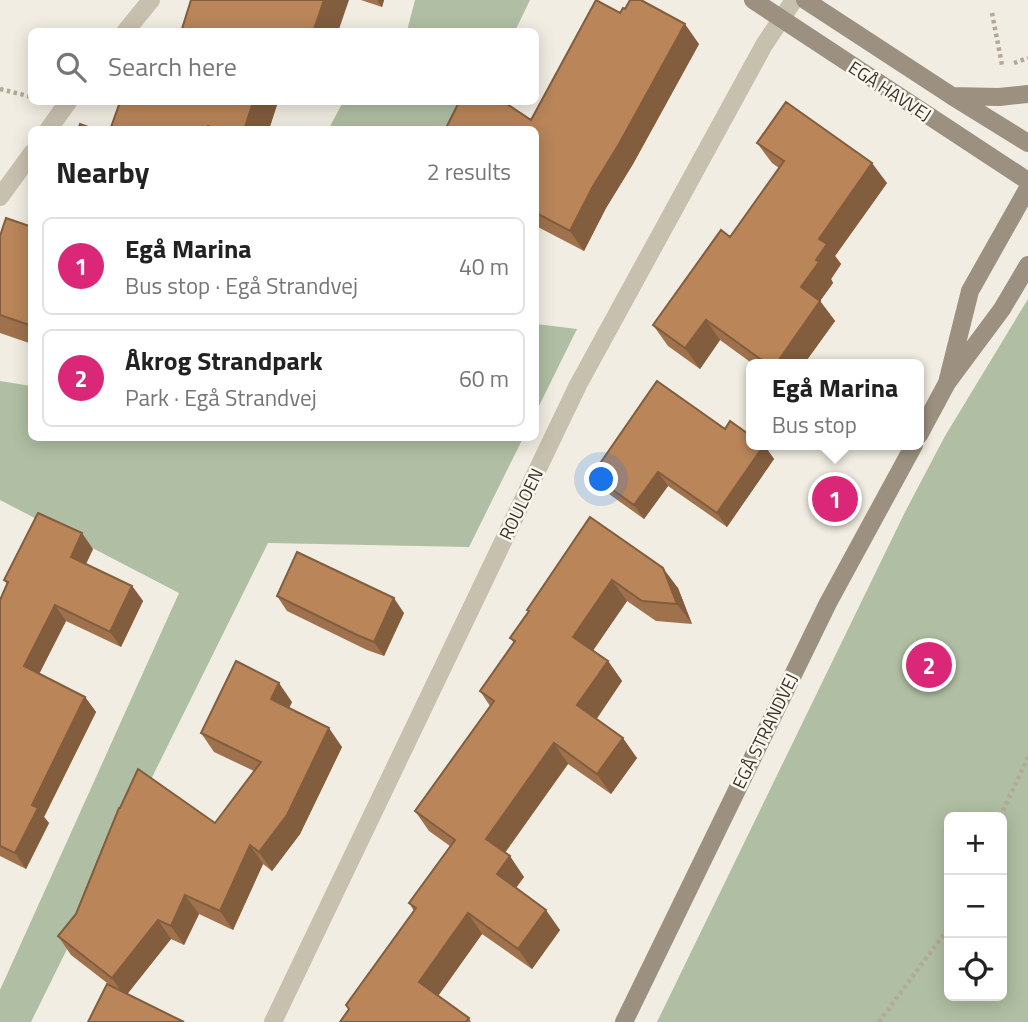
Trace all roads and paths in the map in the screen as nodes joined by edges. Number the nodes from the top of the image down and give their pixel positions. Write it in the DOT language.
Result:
graph roads {
  1 [pos="151,0"];
  2 [pos="753,0"];
  3 [pos="794,0"];
  4 [pos="805,0"];
  5 [pos="992,13"];
  6 [pos="781,19"];
  7 [pos="128,28"];
  8 [pos="1028,58"];
  9 [pos="1020,61"];
  10 [pos="1002,65"];
  11 [pos="0,89"];
  12 [pos="1028,94"];
  13 [pos="28,96"];
  14 [pos="952,96"];
  15 [pos="66,105"];
  16 [pos="51,126"];
  17 [pos="1028,143"];
  18 [pos="28,158"];
  19 [pos="1028,181"];
  20 [pos="1028,188"];
  21 [pos="0,197"];
  22 [pos="1028,265"];
  23 [pos="947,383"];
  24 [pos="924,426"];
  25 [pos="911,450"];
  26 [pos="1028,757"];
  27 [pos="1002,812"];
  28 [pos="944,934"];
  29 [pos="272,1022"];
  30 [pos="624,1022"];
  31 [pos="879,1022"];
  1 -- 7 [label="street"];
  2 -- 6 [label="street, EGÅ HAVVEJ"];
  3 -- 6 [label="street, ROULOEN"];
  4 -- 14 [label="street, EGÅ HAVVEJ"];
  5 -- 10 [label="path"];
  6 -- 19 [label="street, EGÅ HAVVEJ"];
  6 -- 29 [label="street, ROULOEN"];
  8 -- 9 [label="path"];
  11 -- 13 [label="path"];
  12 -- 14 [label="street"];
  14 -- 17 [label="street, EGÅ HAVVEJ"];
  15 -- 16 [label="street"];
  18 -- 21 [label="street"];
  20 -- 23 [label="street"];
  22 -- 23 [label="street"];
  23 -- 24 [label="street"];
  25 -- 30 [label="street, EGÅ STRANDVEJ"];
  26 -- 27 [label="path"];
  28 -- 31 [label="path"];
}
